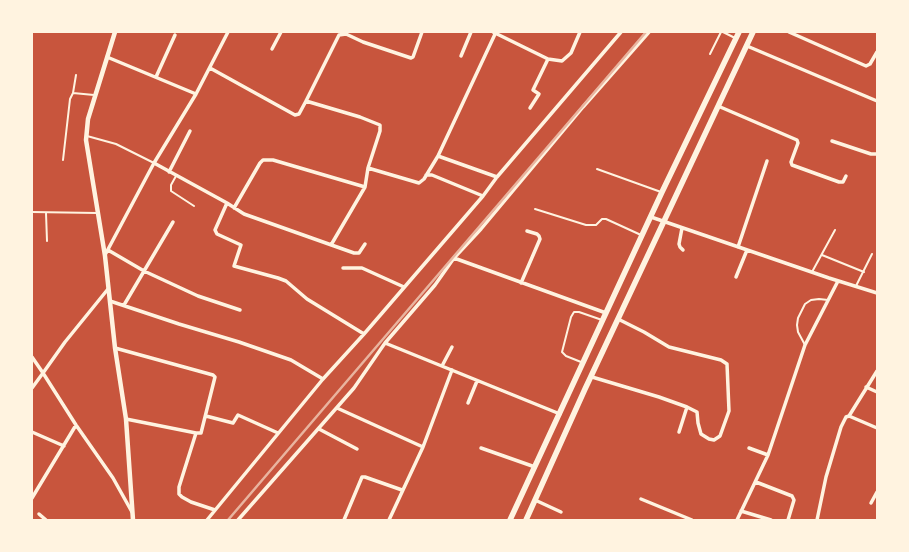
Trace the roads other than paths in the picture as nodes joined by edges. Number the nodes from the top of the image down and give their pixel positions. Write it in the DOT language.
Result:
graph roads {
  1 [pos="115,32"];
  2 [pos="228,32"];
  3 [pos="281,32"];
  4 [pos="422,32"];
  5 [pos="472,32"];
  6 [pos="495,32"];
  7 [pos="580,32"];
  8 [pos="621,32"];
  9 [pos="649,32"];
  10 [pos="722,32"];
  11 [pos="738,32"];
  12 [pos="753,32"];
  13 [pos="789,32"];
  14 [pos="174,35"];
  15 [pos="736,38"];
  16 [pos="747,46"];
  17 [pos="272,49"];
  18 [pos="877,52"];
  19 [pos="710,54"];
  20 [pos="462,56"];
  21 [pos="107,57"];
  22 [pos="548,59"];
  23 [pos="210,68"];
  24 [pos="76,74"];
  25 [pos="156,77"];
  26 [pos="73,93"];
  27 [pos="196,94"];
  28 [pos="96,95"];
  29 [pos="306,101"];
  30 [pos="877,102"];
  31 [pos="718,106"];
  32 [pos="530,108"];
  33 [pos="190,131"];
  34 [pos="87,136"];
  35 [pos="832,141"];
  36 [pos="877,154"];
  37 [pos="438,156"];
  38 [pos="63,160"];
  39 [pos="767,161"];
  40 [pos="154,163"];
  41 [pos="368,168"];
  42 [pos="597,169"];
  43 [pos="169,172"];
  44 [pos="426,175"];
  45 [pos="176,176"];
  46 [pos="846,176"];
  47 [pos="497,177"];
  48 [pos="365,187"];
  49 [pos="662,192"];
  50 [pos="483,196"];
  51 [pos="227,203"];
  52 [pos="194,206"];
  53 [pos="234,208"];
  54 [pos="535,209"];
  55 [pos="32,212"];
  56 [pos="46,212"];
  57 [pos="98,213"];
  58 [pos="651,216"];
  59 [pos="173,222"];
  60 [pos="664,222"];
  61 [pos="682,228"];
  62 [pos="835,230"];
  63 [pos="527,231"];
  64 [pos="642,235"];
  65 [pos="47,241"];
  66 [pos="365,244"];
  67 [pos="331,245"];
  68 [pos="738,247"];
  69 [pos="108,250"];
  70 [pos="683,250"];
  71 [pos="747,250"];
  72 [pos="872,254"];
  73 [pos="822,255"];
  74 [pos="105,256"];
  75 [pos="454,258"];
  76 [pos="342,268"];
  77 [pos="144,271"];
  78 [pos="812,272"];
  79 [pos="864,272"];
  80 [pos="736,277"];
  81 [pos="838,281"];
  82 [pos="521,283"];
  83 [pos="856,286"];
  84 [pos="404,287"];
  85 [pos="108,289"];
  86 [pos="877,293"];
  87 [pos="110,300"];
  88 [pos="828,300"];
  89 [pos="124,305"];
  90 [pos="240,310"];
  91 [pos="606,313"];
  92 [pos="618,319"];
  93 [pos="603,321"];
  94 [pos="364,334"];
  95 [pos="385,343"];
  96 [pos="805,345"];
  97 [pos="452,347"];
  98 [pos="115,348"];
  99 [pos="32,357"];
  100 [pos="582,363"];
  101 [pos="442,366"];
  102 [pos="452,370"];
  103 [pos="877,371"];
  104 [pos="43,373"];
  105 [pos="592,377"];
  106 [pos="323,379"];
  107 [pos="477,381"];
  108 [pos="866,387"];
  109 [pos="32,388"];
  110 [pos="877,392"];
  111 [pos="468,403"];
  112 [pos="687,407"];
  113 [pos="337,408"];
  114 [pos="560,414"];
  115 [pos="206,416"];
  116 [pos="849,416"];
  117 [pos="126,419"];
  118 [pos="76,425"];
  119 [pos="877,428"];
  120 [pos="319,429"];
  121 [pos="32,432"];
  122 [pos="679,432"];
  123 [pos="196,433"];
  124 [pos="278,433"];
  125 [pos="64,446"];
  126 [pos="422,447"];
  127 [pos="481,448"];
  128 [pos="749,448"];
  129 [pos="357,449"];
  130 [pos="768,455"];
  131 [pos="535,467"];
  132 [pos="756,482"];
  133 [pos="402,490"];
  134 [pos="877,492"];
  135 [pos="32,498"];
  136 [pos="641,499"];
  137 [pos="536,500"];
  138 [pos="871,503"];
  139 [pos="215,510"];
  140 [pos="741,511"];
  141 [pos="561,512"];
  142 [pos="39,514"];
  143 [pos="133,514"];
  144 [pos="46,520"];
  145 [pos="133,520"];
  146 [pos="207,520"];
  147 [pos="238,520"];
  148 [pos="344,520"];
  149 [pos="389,520"];
  150 [pos="510,520"];
  151 [pos="526,520"];
  152 [pos="692,520"];
  153 [pos="737,520"];
  154 [pos="771,520"];
  155 [pos="788,520"];
  156 [pos="817,520"];
  1 -- 21 [label="street"];
  2 -- 23 [label="street"];
  3 -- 17 [label="street"];
  4 -- 29 [label="street"];
  5 -- 20 [label="street"];
  6 -- 22 [label="street"];
  6 -- 37 [label="street"];
  7 -- 22 [label="street"];
  8 -- 47 [label="street"];
  9 -- 75 [label="street"];
  10 -- 15 [label="lane"];
  10 -- 19 [label="lane"];
  11 -- 15 [label="main road"];
  12 -- 16 [label="main road"];
  13 -- 18 [label="street"];
  14 -- 25 [label="street"];
  15 -- 49 [label="main road"];
  16 -- 30 [label="street"];
  16 -- 31 [label="main road"];
  21 -- 25 [label="street"];
  21 -- 28 [label="street"];
  22 -- 32 [label="street"];
  23 -- 27 [label="street"];
  23 -- 29 [label="street"];
  24 -- 26 [label="lane"];
  25 -- 27 [label="street"];
  26 -- 28 [label="lane"];
  26 -- 38 [label="lane"];
  27 -- 40 [label="street"];
  28 -- 34 [label="street"];
  29 -- 41 [label="street"];
  31 -- 46 [label="street"];
  31 -- 60 [label="main road"];
  33 -- 43 [label="street"];
  34 -- 40 [label="lane"];
  34 -- 57 [label="street"];
  35 -- 36 [label="street"];
  37 -- 44 [label="street"];
  37 -- 47 [label="street"];
  39 -- 68 [label="street"];
  40 -- 43 [label="street"];
  40 -- 69 [label="street"];
  41 -- 44 [label="street"];
  41 -- 48 [label="street"];
  42 -- 49 [label="lane"];
  43 -- 45 [label="street"];
  44 -- 50 [label="street"];
  45 -- 51 [label="street"];
  45 -- 52 [label="lane"];
  47 -- 50 [label="street"];
  48 -- 53 [label="street"];
  48 -- 67 [label="street"];
  49 -- 58 [label="main road"];
  50 -- 84 [label="street"];
  51 -- 53 [label="street"];
  51 -- 94 [label="street"];
  53 -- 67 [label="street"];
  54 -- 64 [label="lane"];
  55 -- 56 [label="lane"];
  56 -- 57 [label="lane"];
  56 -- 65 [label="lane"];
  57 -- 74 [label="street"];
  58 -- 60 [label="street"];
  58 -- 64 [label="main road"];
  59 -- 77 [label="street"];
  60 -- 61 [label="street"];
  60 -- 92 [label="main road"];
  61 -- 68 [label="street"];
  61 -- 70 [label="street"];
  62 -- 73 [label="lane"];
  63 -- 82 [label="street"];
  64 -- 91 [label="main road"];
  66 -- 67 [label="street"];
  68 -- 71 [label="street"];
  69 -- 74 [label="street"];
  69 -- 77 [label="street"];
  71 -- 78 [label="street"];
  71 -- 80 [label="street"];
  72 -- 79 [label="lane"];
  73 -- 78 [label="lane"];
  73 -- 79 [label="lane"];
  74 -- 85 [label="street"];
  75 -- 82 [label="street"];
  75 -- 95 [label="street"];
  76 -- 84 [label="street"];
  77 -- 89 [label="street"];
  77 -- 90 [label="street"];
  78 -- 81 [label="street"];
  79 -- 83 [label="lane"];
  81 -- 83 [label="street"];
  81 -- 88 [label="street"];
  82 -- 91 [label="street"];
  83 -- 86 [label="street"];
  84 -- 94 [label="street"];
  85 -- 87 [label="street"];
  85 -- 104 [label="street"];
  87 -- 89 [label="street"];
  87 -- 98 [label="street"];
  88 -- 96 [label="street"];
  88 -- 96 [label="lane"];
  89 -- 106 [label="street"];
  91 -- 93 [label="main road"];
  92 -- 105 [label="main road"];
  92 -- 112 [label="street"];
  93 -- 100 [label="main road"];
  93 -- 100 [label="lane"];
  94 -- 106 [label="street"];
  95 -- 101 [label="street"];
  95 -- 113 [label="street"];
  96 -- 130 [label="street"];
  97 -- 101 [label="street"];
  98 -- 115 [label="street"];
  98 -- 117 [label="street"];
  99 -- 104 [label="street"];
  100 -- 114 [label="main road"];
  101 -- 102 [label="street"];
  102 -- 107 [label="street"];
  102 -- 126 [label="street"];
  103 -- 108 [label="street"];
  104 -- 109 [label="street"];
  104 -- 118 [label="street"];
  105 -- 112 [label="street"];
  105 -- 137 [label="main road"];
  106 -- 124 [label="street"];
  107 -- 111 [label="street"];
  107 -- 114 [label="street"];
  108 -- 110 [label="street"];
  108 -- 116 [label="street"];
  112 -- 122 [label="street"];
  113 -- 120 [label="street"];
  113 -- 126 [label="street"];
  114 -- 131 [label="main road"];
  115 -- 123 [label="street"];
  115 -- 124 [label="street"];
  116 -- 119 [label="street"];
  116 -- 156 [label="street"];
  117 -- 123 [label="street"];
  117 -- 143 [label="street"];
  118 -- 125 [label="street"];
  118 -- 143 [label="street"];
  120 -- 129 [label="street"];
  120 -- 147 [label="street"];
  121 -- 125 [label="street"];
  123 -- 139 [label="street"];
  124 -- 139 [label="street"];
  125 -- 135 [label="street"];
  126 -- 133 [label="street"];
  127 -- 131 [label="street"];
  128 -- 130 [label="street"];
  130 -- 132 [label="street"];
  131 -- 150 [label="main road"];
  132 -- 140 [label="street"];
  132 -- 155 [label="street"];
  133 -- 148 [label="street"];
  133 -- 149 [label="street"];
  134 -- 138 [label="street"];
  136 -- 152 [label="street"];
  137 -- 141 [label="street"];
  137 -- 151 [label="main road"];
  139 -- 146 [label="street"];
  140 -- 153 [label="street"];
  140 -- 154 [label="street"];
  142 -- 144 [label="street"];
  143 -- 145 [label="street"];
}
